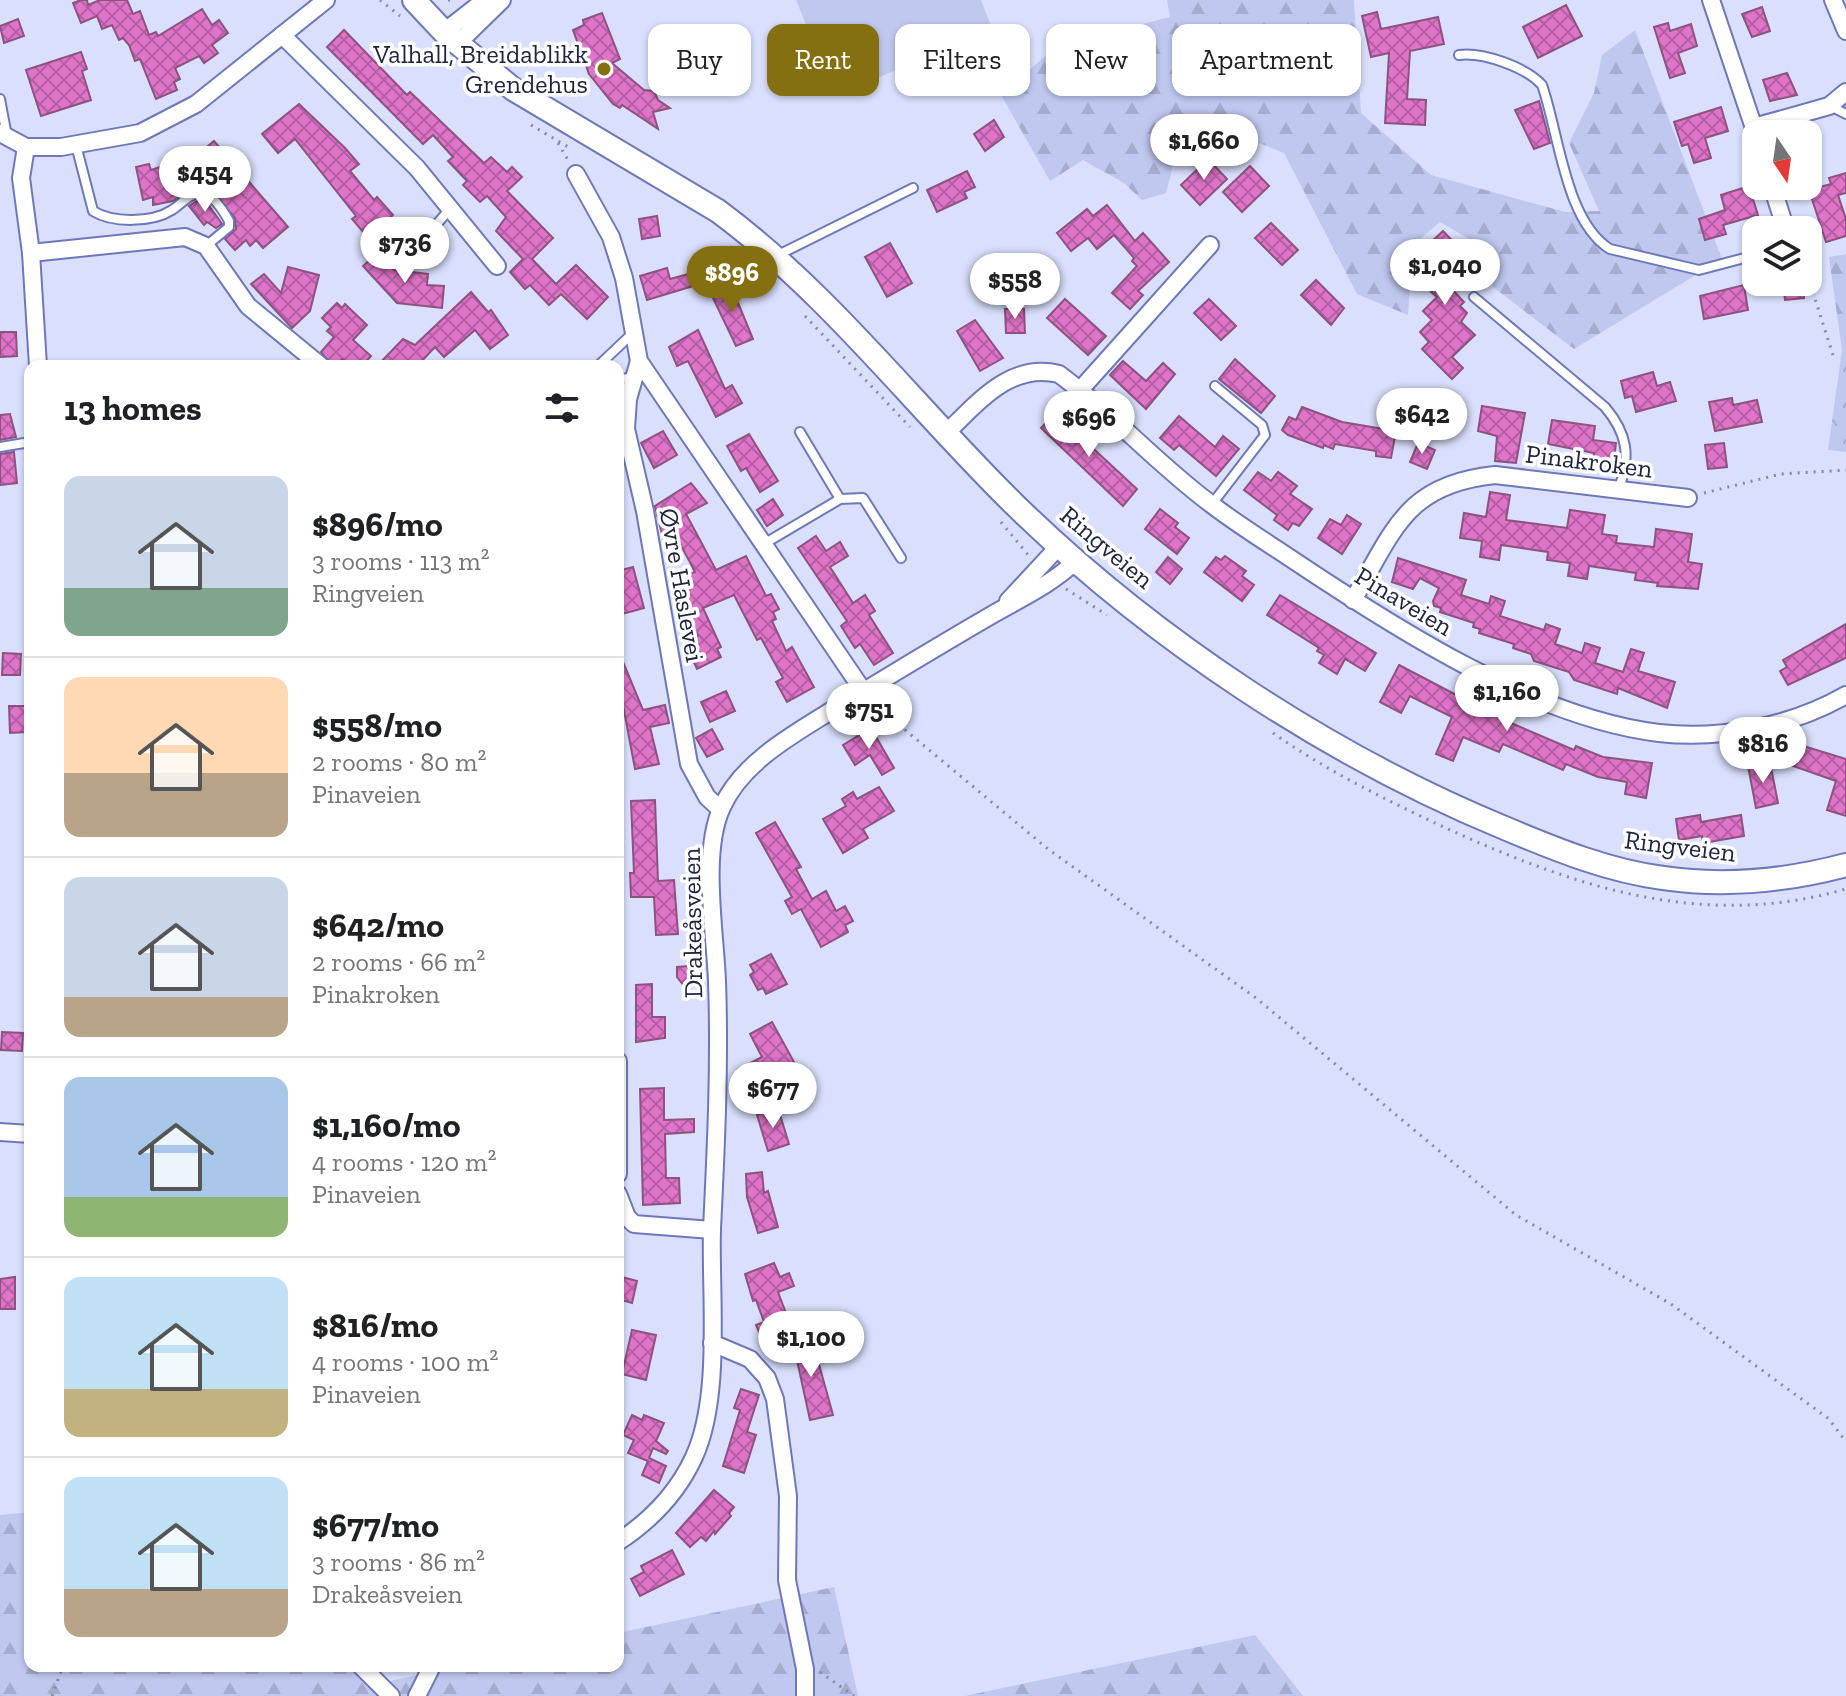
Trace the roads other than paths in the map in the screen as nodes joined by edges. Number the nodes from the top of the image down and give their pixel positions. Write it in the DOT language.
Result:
graph roads {
  1 [pos="326,0"];
  2 [pos="414,0"];
  3 [pos="485,0"];
  4 [pos="502,0"];
  5 [pos="1711,0"];
  6 [pos="1833,0"];
  7 [pos="1846,31"];
  8 [pos="282,35"];
  9 [pos="451,37"];
  10 [pos="1459,55"];
  11 [pos="1846,92"];
  12 [pos="0,99"];
  13 [pos="1829,106"];
  14 [pos="1846,114"];
  15 [pos="1751,120"];
  16 [pos="1788,120"];
  17 [pos="3,135"];
  18 [pos="76,145"];
  19 [pos="26,147"];
  20 [pos="576,174"];
  21 [pos="913,188"];
  22 [pos="450,209"];
  23 [pos="1210,245"];
  24 [pos="206,246"];
  25 [pos="31,253"];
  26 [pos="775,256"];
  27 [pos="405,260"];
  28 [pos="1742,260"];
  29 [pos="497,266"];
  30 [pos="1474,297"];
  31 [pos="635,331"];
  32 [pos="38,360"];
  33 [pos="314,360"];
  34 [pos="604,360"];
  35 [pos="639,361"];
  36 [pos="625,378"];
  37 [pos="1215,386"];
  38 [pos="1080,390"];
  39 [pos="800,432"];
  40 [pos="946,433"];
  41 [pos="24,443"];
  42 [pos="0,447"];
  43 [pos="1619,488"];
  44 [pos="1688,498"];
  45 [pos="840,499"];
  46 [pos="1212,505"];
  47 [pos="761,545"];
  48 [pos="1068,553"];
  49 [pos="901,558"];
  50 [pos="1353,600"];
  51 [pos="864,692"];
  52 [pos="1846,695"];
  53 [pos="720,809"];
  54 [pos="1846,865"];
  55 [pos="0,1132"];
  56 [pos="24,1134"];
  57 [pos="624,1209"];
  58 [pos="712,1230"];
  59 [pos="712,1343"];
  60 [pos="624,1537"];
  61 [pos="367,1672"];
  62 [pos="429,1672"];
  63 [pos="391,1696"];
  64 [pos="417,1696"];
  65 [pos="805,1696"];
  1 -- 8 [label="street"];
  2 -- 9 [label="main road, Ringveien"];
  3 -- 9 [label="street"];
  4 -- 9 [label="street"];
  5 -- 15 [label="street"];
  6 -- 7 [label="street"];
  8 -- 18 [label="street"];
  8 -- 22 [label="street"];
  9 -- 26 [label="main road, Ringveien"];
  10 -- 28 [label="lane"];
  11 -- 13 [label="street"];
  12 -- 17 [label="lane"];
  13 -- 14 [label="lane"];
  13 -- 16 [label="street"];
  17 -- 19 [label="street"];
  18 -- 19 [label="street"];
  18 -- 24 [label="lane"];
  19 -- 25 [label="street"];
  20 -- 31 [label="street, Øvre Haslevei"];
  21 -- 26 [label="lane"];
  22 -- 27 [label="lane"];
  22 -- 29 [label="street"];
  23 -- 38 [label="street"];
  24 -- 25 [label="street"];
  24 -- 33 [label="street"];
  25 -- 32 [label="street"];
  26 -- 40 [label="main road, Ringveien"];
  30 -- 43 [label="lane"];
  31 -- 34 [label="lane"];
  31 -- 35 [label="street, Øvre Haslevei"];
  35 -- 36 [label="street, Øvre Haslevei"];
  35 -- 47 [label="street, Øvre Haslevei"];
  36 -- 53 [label="street, Øvre Haslevei"];
  37 -- 46 [label="lane"];
  38 -- 40 [label="street, Pinaveien"];
  38 -- 46 [label="street, Pinaveien"];
  39 -- 45 [label="lane"];
  40 -- 48 [label="main road, Ringveien"];
  41 -- 42 [label="lane"];
  43 -- 44 [label="street, Pinakroken"];
  43 -- 50 [label="street, Pinakroken"];
  45 -- 47 [label="lane"];
  45 -- 49 [label="lane"];
  46 -- 50 [label="street, Pinaveien"];
  47 -- 51 [label="street, Øvre Haslevei"];
  48 -- 51 [label="street, Drakeåsveien"];
  48 -- 54 [label="main road, Ringveien"];
  50 -- 52 [label="street, Pinaveien"];
  51 -- 53 [label="street, Drakeåsveien"];
  53 -- 58 [label="street, Drakeåsveien"];
  55 -- 56 [label="street"];
  57 -- 58 [label="street"];
  58 -- 59 [label="street, Drakeåsveien"];
  59 -- 60 [label="street, Drakeåsveien"];
  59 -- 65 [label="street"];
  61 -- 63 [label="street"];
  62 -- 64 [label="street"];
}
